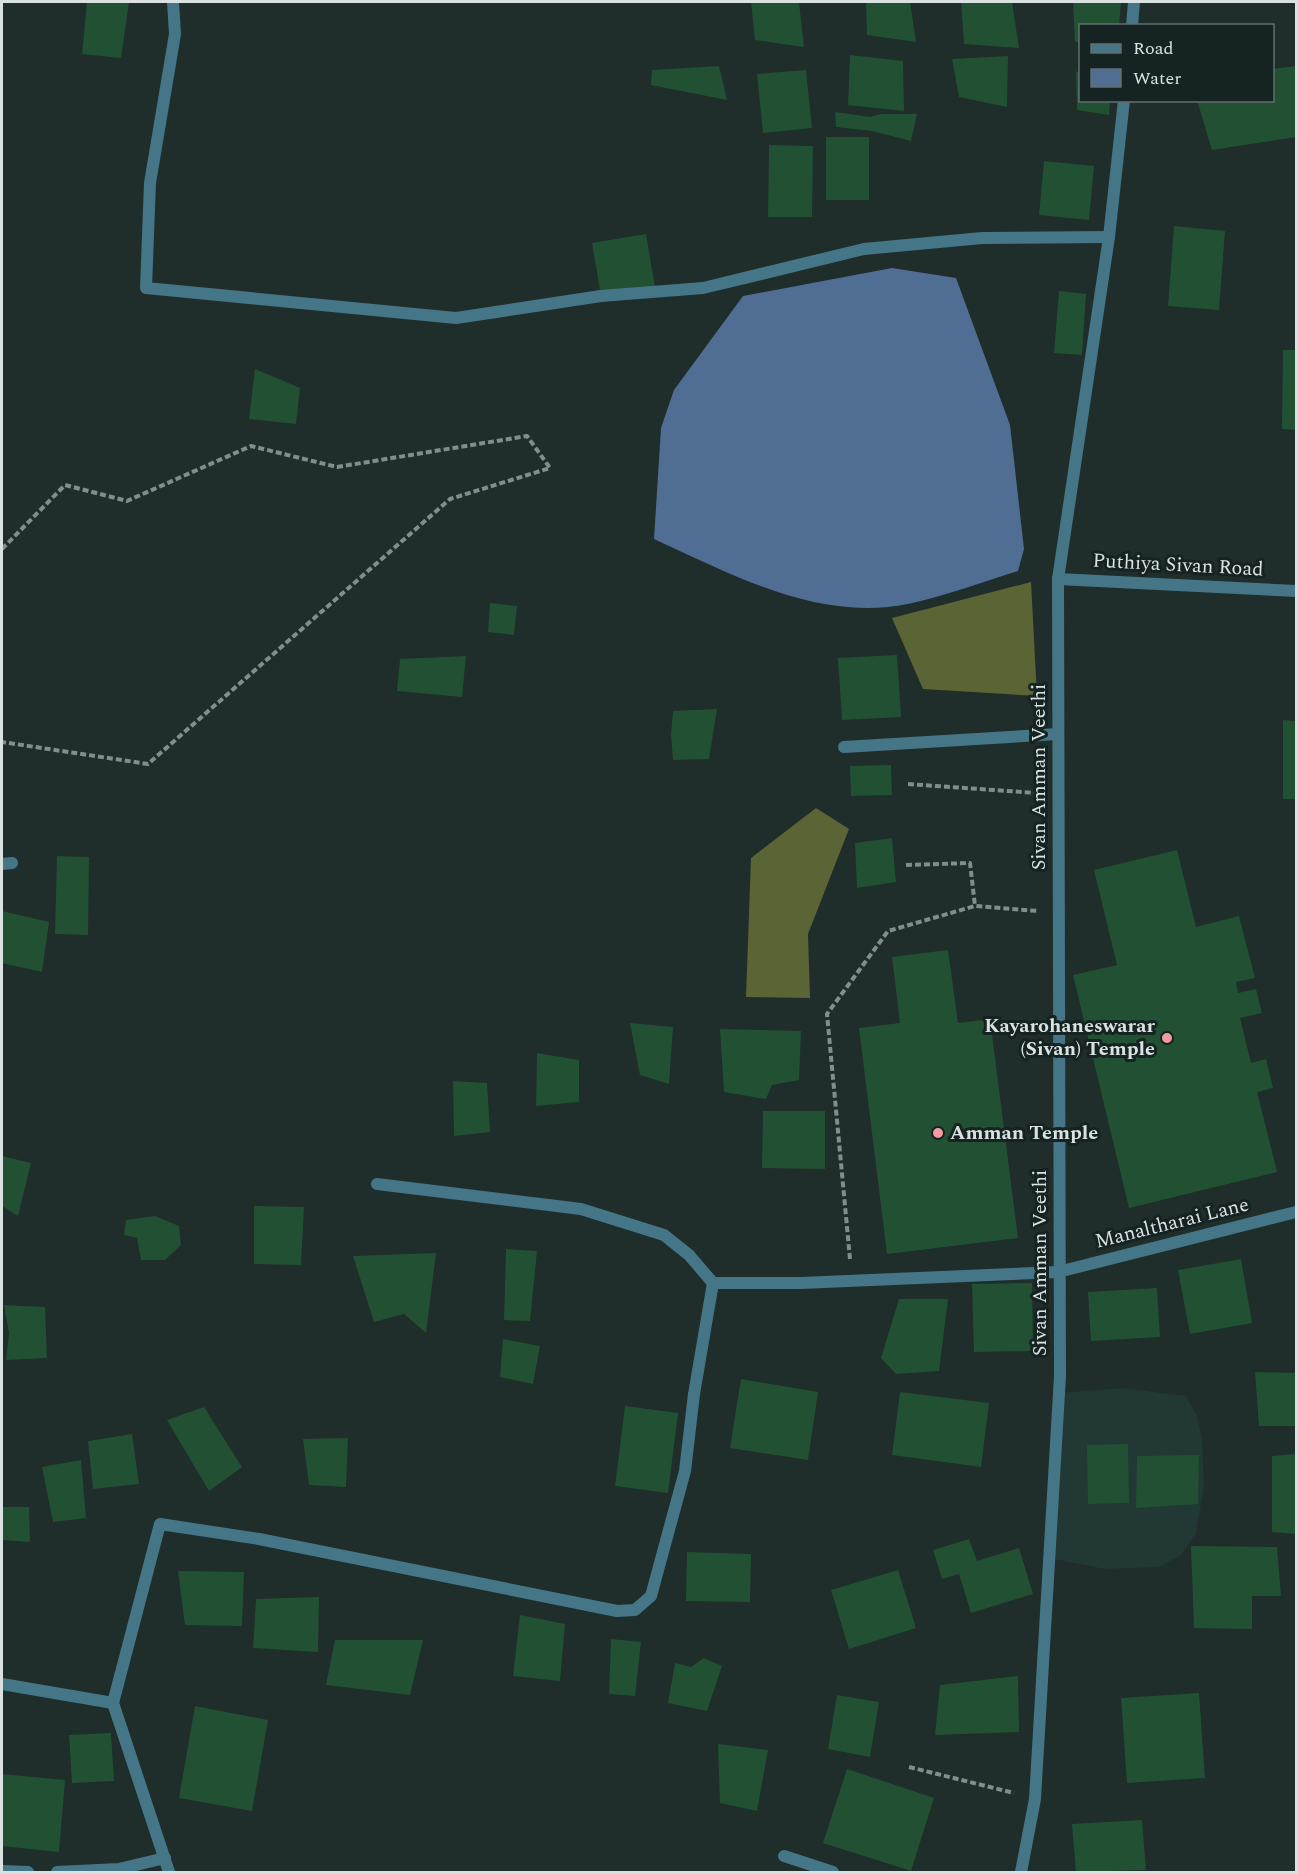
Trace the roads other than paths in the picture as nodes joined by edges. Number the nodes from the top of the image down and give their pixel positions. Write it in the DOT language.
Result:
graph roads {
  1 [pos="173,2"];
  2 [pos="1134,2"];
  3 [pos="1131,24"];
  4 [pos="1124,102"];
  5 [pos="1109,237"];
  6 [pos="1058,579"];
  7 [pos="1296,591"];
  8 [pos="1058,734"];
  9 [pos="844,747"];
  10 [pos="377,1184"];
  11 [pos="1296,1212"];
  12 [pos="1058,1272"];
  13 [pos="713,1283"];
  14 [pos="2,1684"];
  15 [pos="113,1703"];
  16 [pos="784,1856"];
  17 [pos="165,1858"];
  18 [pos="2,1871"];
  19 [pos="28,1872"];
  20 [pos="57,1872"];
  21 [pos="169,1872"];
  22 [pos="832,1872"];
  23 [pos="1022,1872"];
  1 -- 5 [label="street"];
  2 -- 3 [label="street"];
  4 -- 5 [label="street, Sivan Amman Veethi"];
  5 -- 6 [label="street, Sivan Amman Veethi"];
  6 -- 7 [label="street, Puthiya Sivan Road"];
  6 -- 8 [label="street, Sivan Amman Veethi"];
  8 -- 9 [label="street"];
  8 -- 12 [label="street, Sivan Amman Veethi"];
  10 -- 13 [label="street"];
  11 -- 12 [label="street, Manaltharai Lane"];
  12 -- 13 [label="street, Manaltharai Lane"];
  12 -- 23 [label="street, Sivan Amman Veethi"];
  13 -- 15 [label="street"];
  14 -- 15 [label="street"];
  15 -- 17 [label="street"];
  16 -- 22 [label="street"];
  17 -- 20 [label="street"];
  17 -- 21 [label="street"];
  18 -- 19 [label="street"];
}
